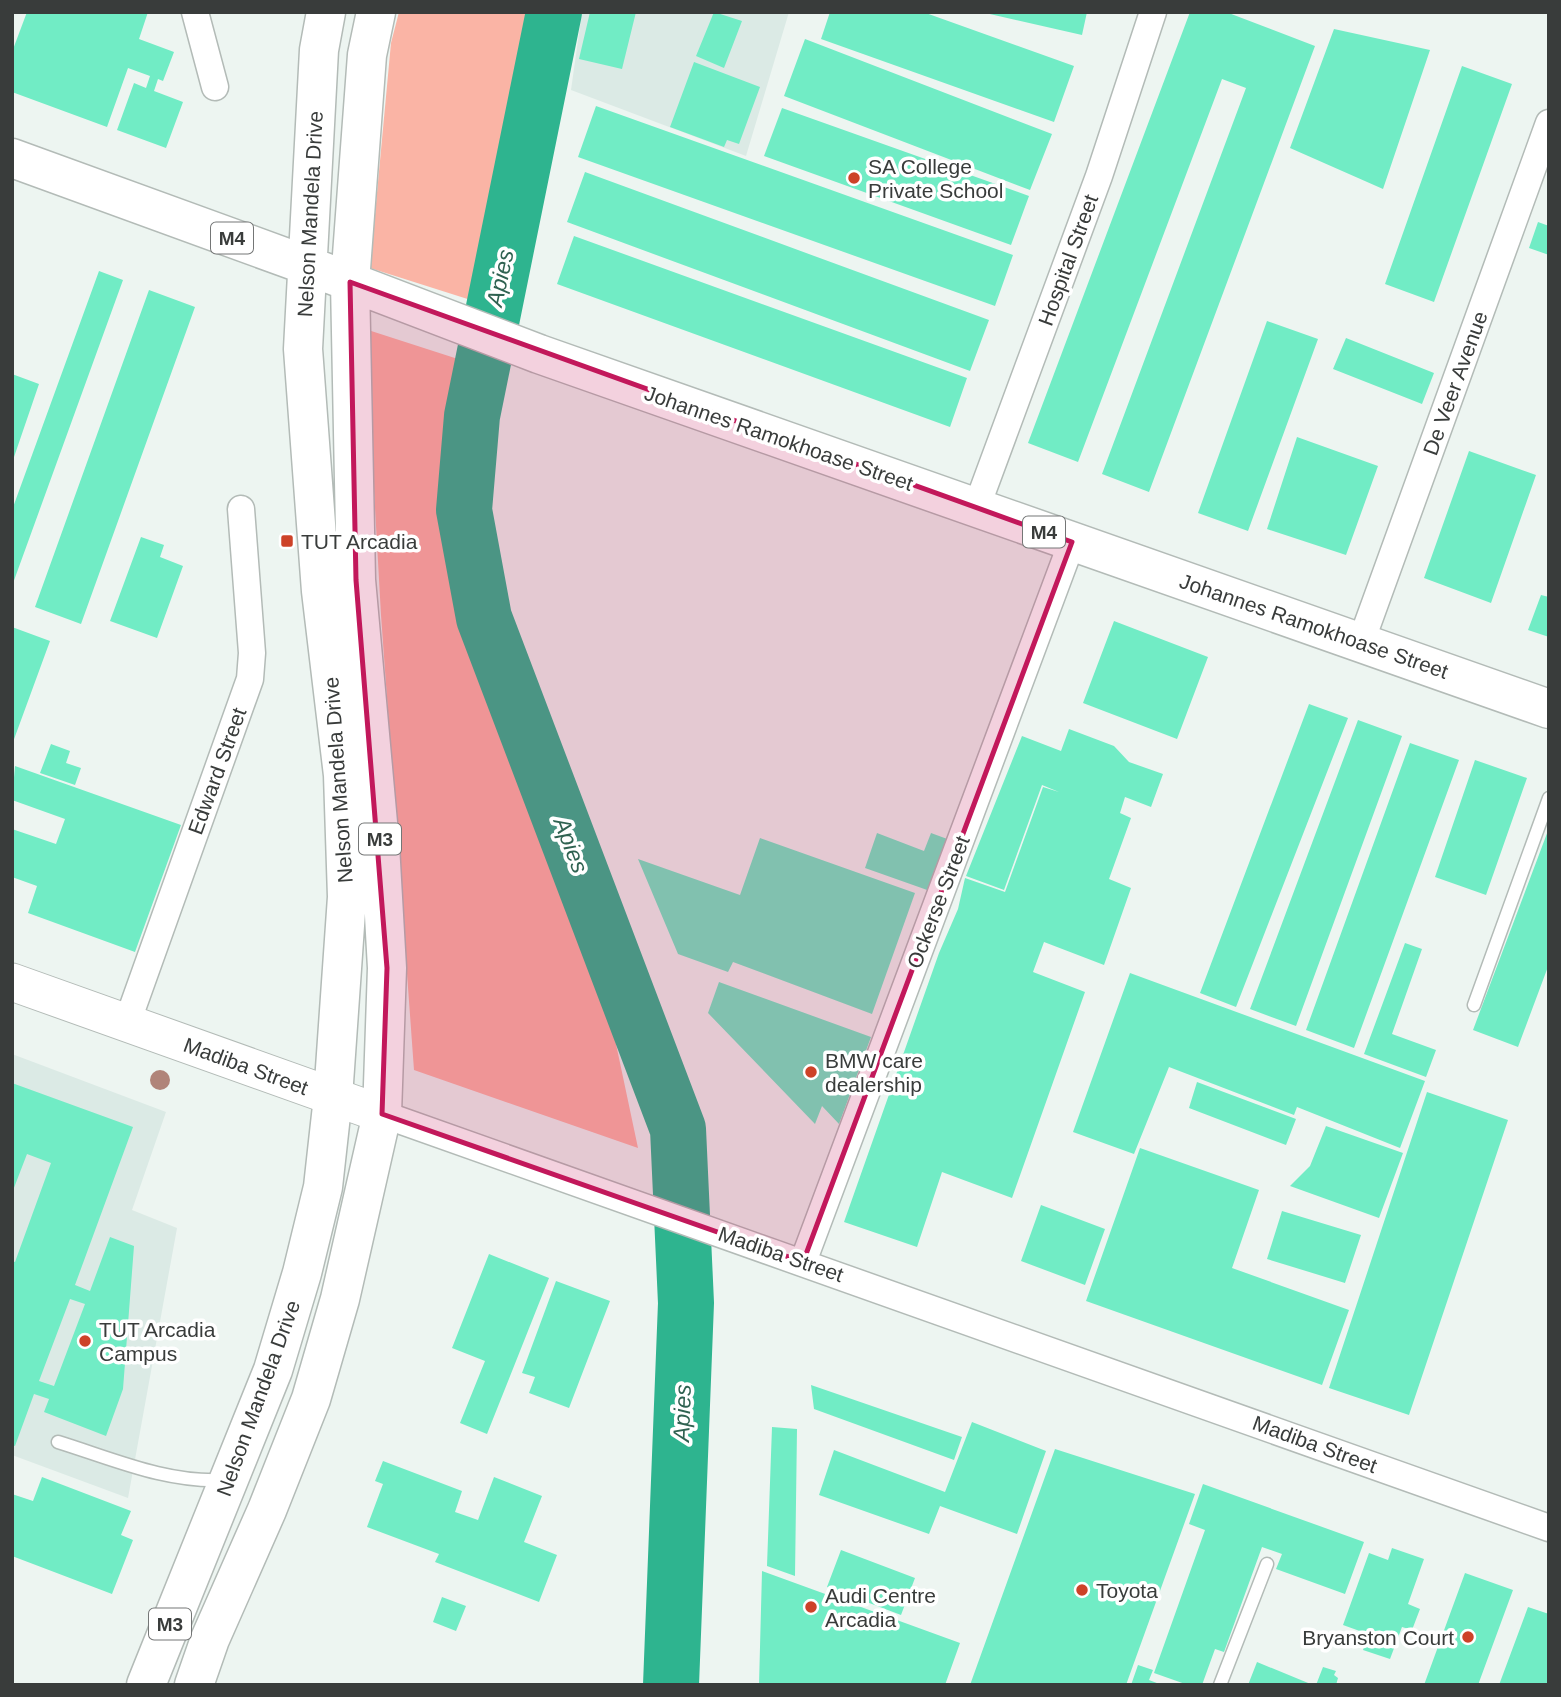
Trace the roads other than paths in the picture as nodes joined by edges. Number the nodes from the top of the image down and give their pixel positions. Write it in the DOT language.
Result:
graph roads {
  1 [pos="195,12"];
  2 [pos="326,12"];
  3 [pos="376,12"];
  4 [pos="1153,12"];
  5 [pos="215,87"];
  6 [pos="1549,123"];
  7 [pos="12,158"];
  8 [pos="306,265"];
  9 [pos="351,282"];
  10 [pos="977,506"];
  11 [pos="241,509"];
  12 [pos="1072,542"];
  13 [pos="1361,642"];
  14 [pos="1549,709"];
  15 [pos="1549,798"];
  16 [pos="12,982"];
  17 [pos="1474,1004"];
  18 [pos="127,1023"];
  19 [pos="334,1097"];
  20 [pos="382,1114"];
  21 [pos="803,1262"];
  22 [pos="58,1442"];
  23 [pos="228,1480"];
  24 [pos="1549,1528"];
  25 [pos="1267,1564"];
  26 [pos="146,1685"];
  27 [pos="194,1685"];
  28 [pos="1220,1685"];
  1 -- 5 [label="street"];
  2 -- 8 [label="main road, Nelson Mandela Drive / M3"];
  3 -- 9 [label="main road, Nelson Mandela Drive / M3"];
  4 -- 10 [label="street, Hospital Street"];
  6 -- 13 [label="street, De Veer Avenue"];
  7 -- 8 [label="main road, Johannes Ramokhoase Street / M4"];
  8 -- 9 [label="main road, Johannes Ramokhoase Street / M4"];
  8 -- 19 [label="main road, Nelson Mandela Drive / M3"];
  9 -- 10 [label="main road, Johannes Ramokhoase Street / M4"];
  9 -- 20 [label="main road, Nelson Mandela Drive / M3"];
  10 -- 12 [label="main road, Johannes Ramokhoase Street / M4"];
  11 -- 18 [label="street, Edward Street"];
  12 -- 13 [label="main road, Johannes Ramokhoase Street / M4"];
  12 -- 21 [label="street, Ockerse Street"];
  13 -- 14 [label="main road, Johannes Ramokhoase Street / M4"];
  15 -- 17 [label="lane"];
  16 -- 18 [label="street, Madiba Street"];
  18 -- 19 [label="street, Madiba Street"];
  19 -- 20 [label="street, Madiba Street"];
  19 -- 23 [label="main road, Nelson Mandela Drive / M3"];
  20 -- 21 [label="street, Madiba Street"];
  20 -- 27 [label="main road, Nelson Mandela Drive / M3"];
  21 -- 24 [label="street, Madiba Street"];
  22 -- 23 [label="lane"];
  23 -- 26 [label="main road, Nelson Mandela Drive / M3"];
  25 -- 28 [label="lane"];
}
